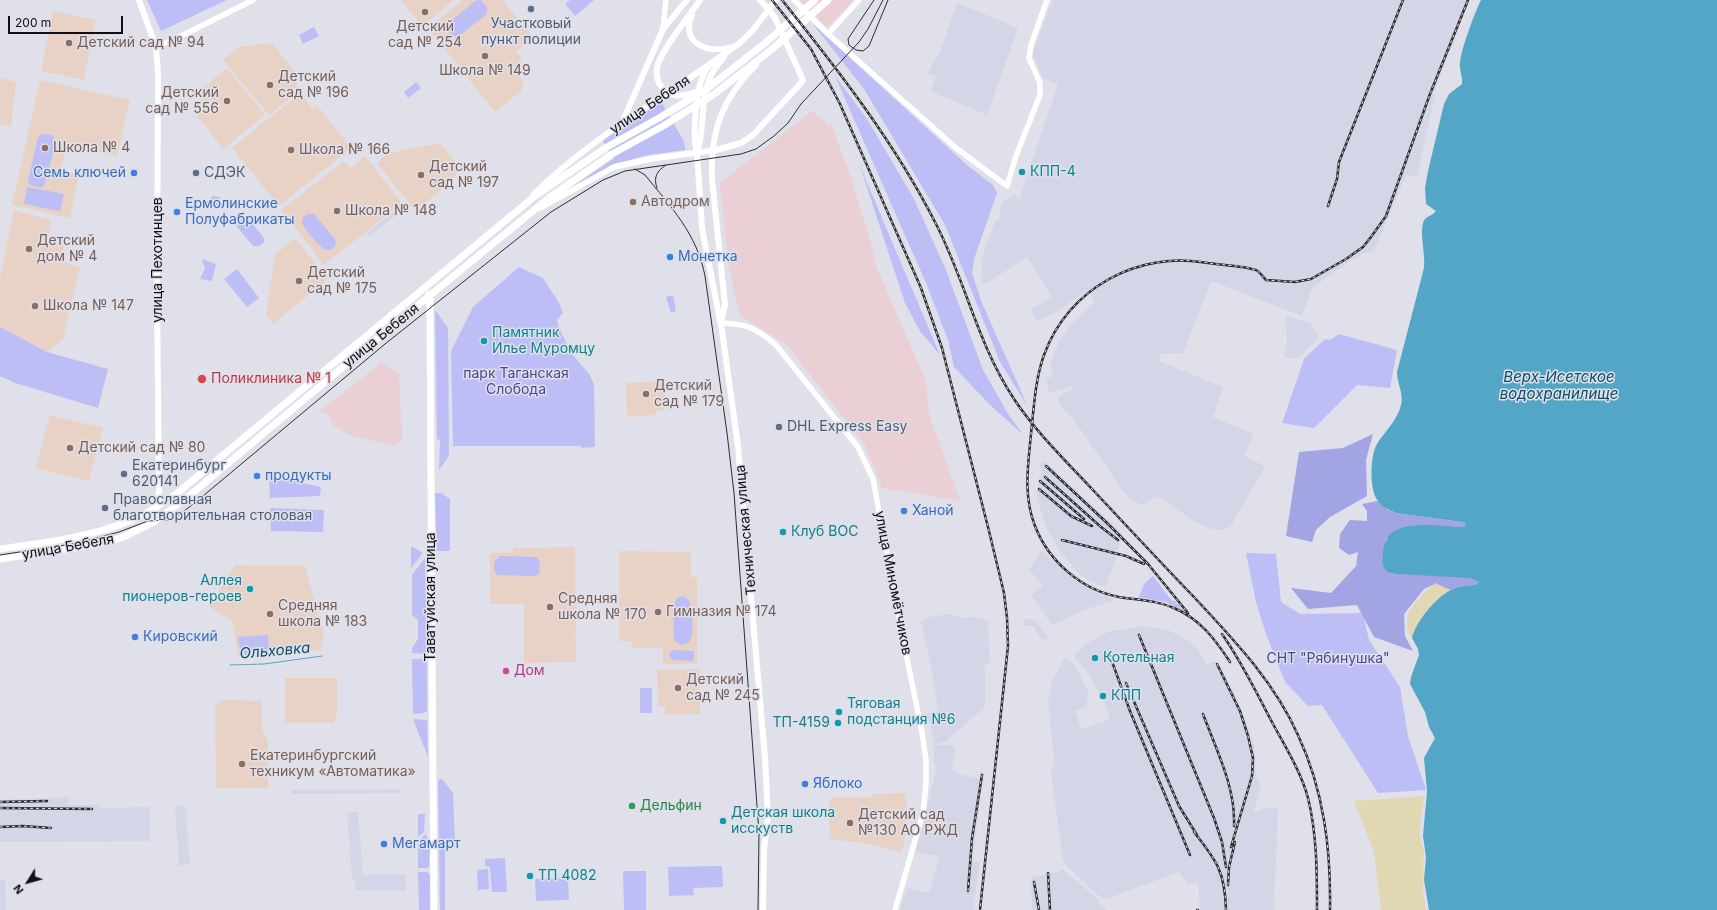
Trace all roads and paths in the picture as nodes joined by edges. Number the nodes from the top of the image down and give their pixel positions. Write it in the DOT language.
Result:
graph roads {
  1 [pos="139,0"];
  2 [pos="252,0"];
  3 [pos="666,0"];
  4 [pos="687,0"];
  5 [pos="700,0"];
  6 [pos="760,0"];
  7 [pos="776,0"];
  8 [pos="794,0"];
  9 [pos="815,0"];
  10 [pos="828,0"];
  11 [pos="858,0"];
  12 [pos="1046,0"];
  13 [pos="694,9"];
  14 [pos="663,29"];
  15 [pos="828,34"];
  16 [pos="741,42"];
  17 [pos="156,46"];
  18 [pos="730,50"];
  19 [pos="770,50"];
  20 [pos="714,61"];
  21 [pos="719,80"];
  22 [pos="622,124"];
  23 [pos="697,153"];
  24 [pos="520,208"];
  25 [pos="527,216"];
  26 [pos="424,287"];
  27 [pos="430,295"];
  28 [pos="721,323"];
  29 [pos="158,506"];
  30 [pos="154,522"];
  31 [pos="0,549"];
  32 [pos="0,559"];
  33 [pos="434,910"];
  34 [pos="763,910"];
  35 [pos="895,910"];
  1 -- 17 [label="main road, улица Пехотинцев"];
  2 -- 17 [label="street"];
  3 -- 14 [label="street"];
  4 -- 14 [label="main road"];
  5 -- 13 [label="main road"];
  6 -- 23 [label="main road, улица Бебеля"];
  7 -- 16 [label="main road, улица Бебеля"];
  8 -- 15 [label="street"];
  9 -- 21 [label="main road, улица Бебеля"];
  10 -- 19 [label="main road, улица Бебеля"];
  11 -- 15 [label="street"];
  12 -- 15 [label="street"];
  13 -- 16 [label="main road"];
  13 -- 21 [label="main road"];
  14 -- 22 [label="main road"];
  16 -- 18 [label="main road, улица Бебеля"];
  17 -- 29 [label="main road, улица Пехотинцев"];
  18 -- 20 [label="main road, улица Бебеля"];
  18 -- 23 [label="main road, Техническая улица"];
  19 -- 25 [label="main road, улица Бебеля"];
  19 -- 28 [label="main road"];
  20 -- 22 [label="main road, улица Бебеля"];
  20 -- 23 [label="main road, Техническая улица"];
  21 -- 24 [label="main road, улица Бебеля"];
  22 -- 24 [label="main road, улица Бебеля"];
  23 -- 25 [label="main road, улица Бебеля"];
  23 -- 28 [label="main road, Техническая улица"];
  24 -- 26 [label="main road, улица Бебеля"];
  25 -- 27 [label="main road, улица Бебеля"];
  26 -- 27 [label="main road"];
  26 -- 29 [label="main road, улица Бебеля"];
  27 -- 30 [label="main road, улица Бебеля"];
  27 -- 33 [label="main road, Таватуйская улица"];
  28 -- 34 [label="main road, Техническая улица"];
  28 -- 35 [label="street, улица Миномётчиков"];
  29 -- 30 [label="main road, улица Пехотинцев"];
  29 -- 31 [label="main road, улица Бебеля"];
  30 -- 32 [label="main road, улица Бебеля"];
}
